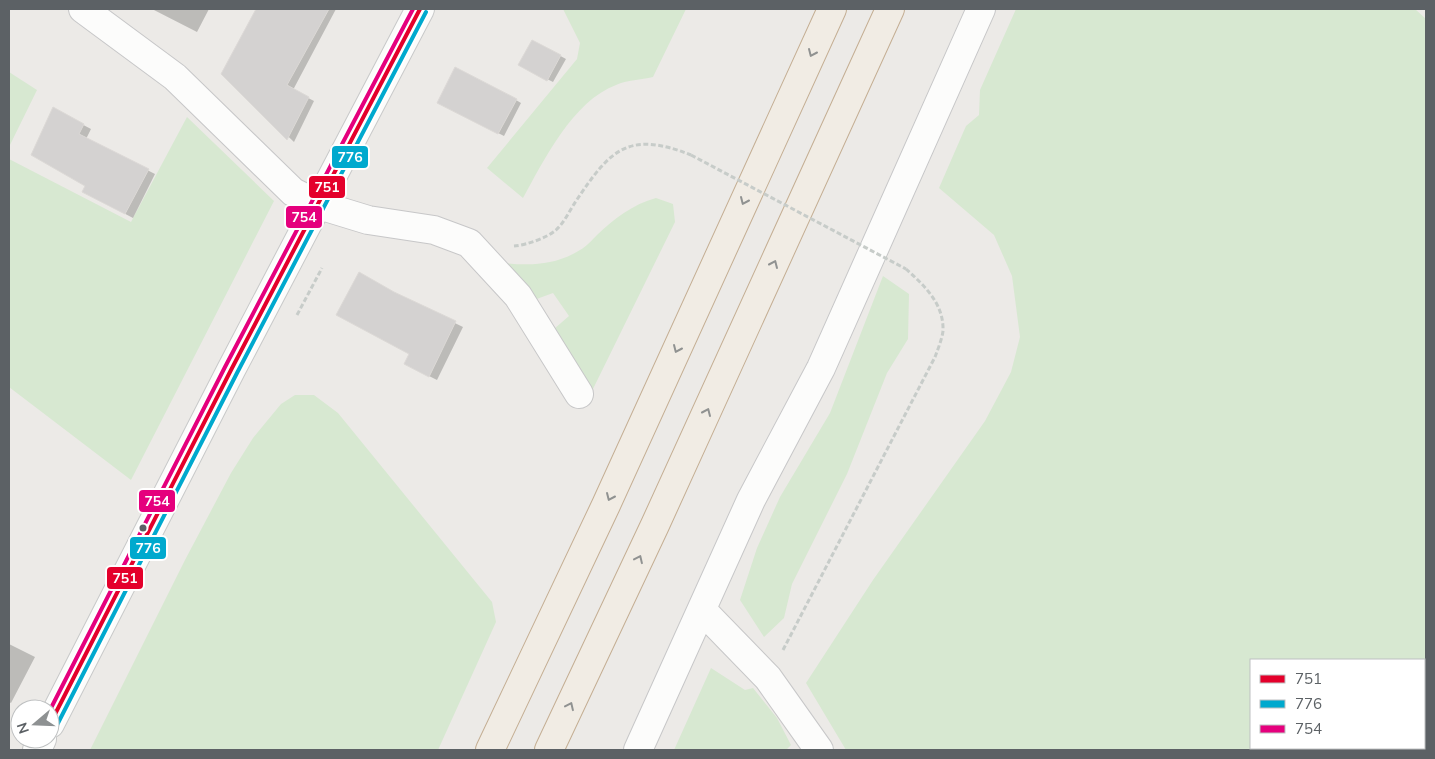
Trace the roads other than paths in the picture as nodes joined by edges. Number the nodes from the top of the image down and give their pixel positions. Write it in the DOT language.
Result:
graph roads {
  1 [pos="83,9"];
  2 [pos="420,9"];
  3 [pos="832,9"];
  4 [pos="890,9"];
  5 [pos="981,9"];
  6 [pos="319,205"];
  7 [pos="579,394"];
  8 [pos="702,610"];
  9 [pos="60,704"];
  10 [pos="490,750"];
  11 [pos="549,750"];
  12 [pos="638,750"];
  13 [pos="819,750"];
  1 -- 6 [label="street"];
  2 -- 6 [label="street"];
  3 -- 10 [label="highway, one-way"];
  11 -- 4 [label="highway, one-way"];
  5 -- 8 [label="street"];
  6 -- 7 [label="street"];
  6 -- 9 [label="street"];
  8 -- 12 [label="street"];
  8 -- 13 [label="street"];
}
